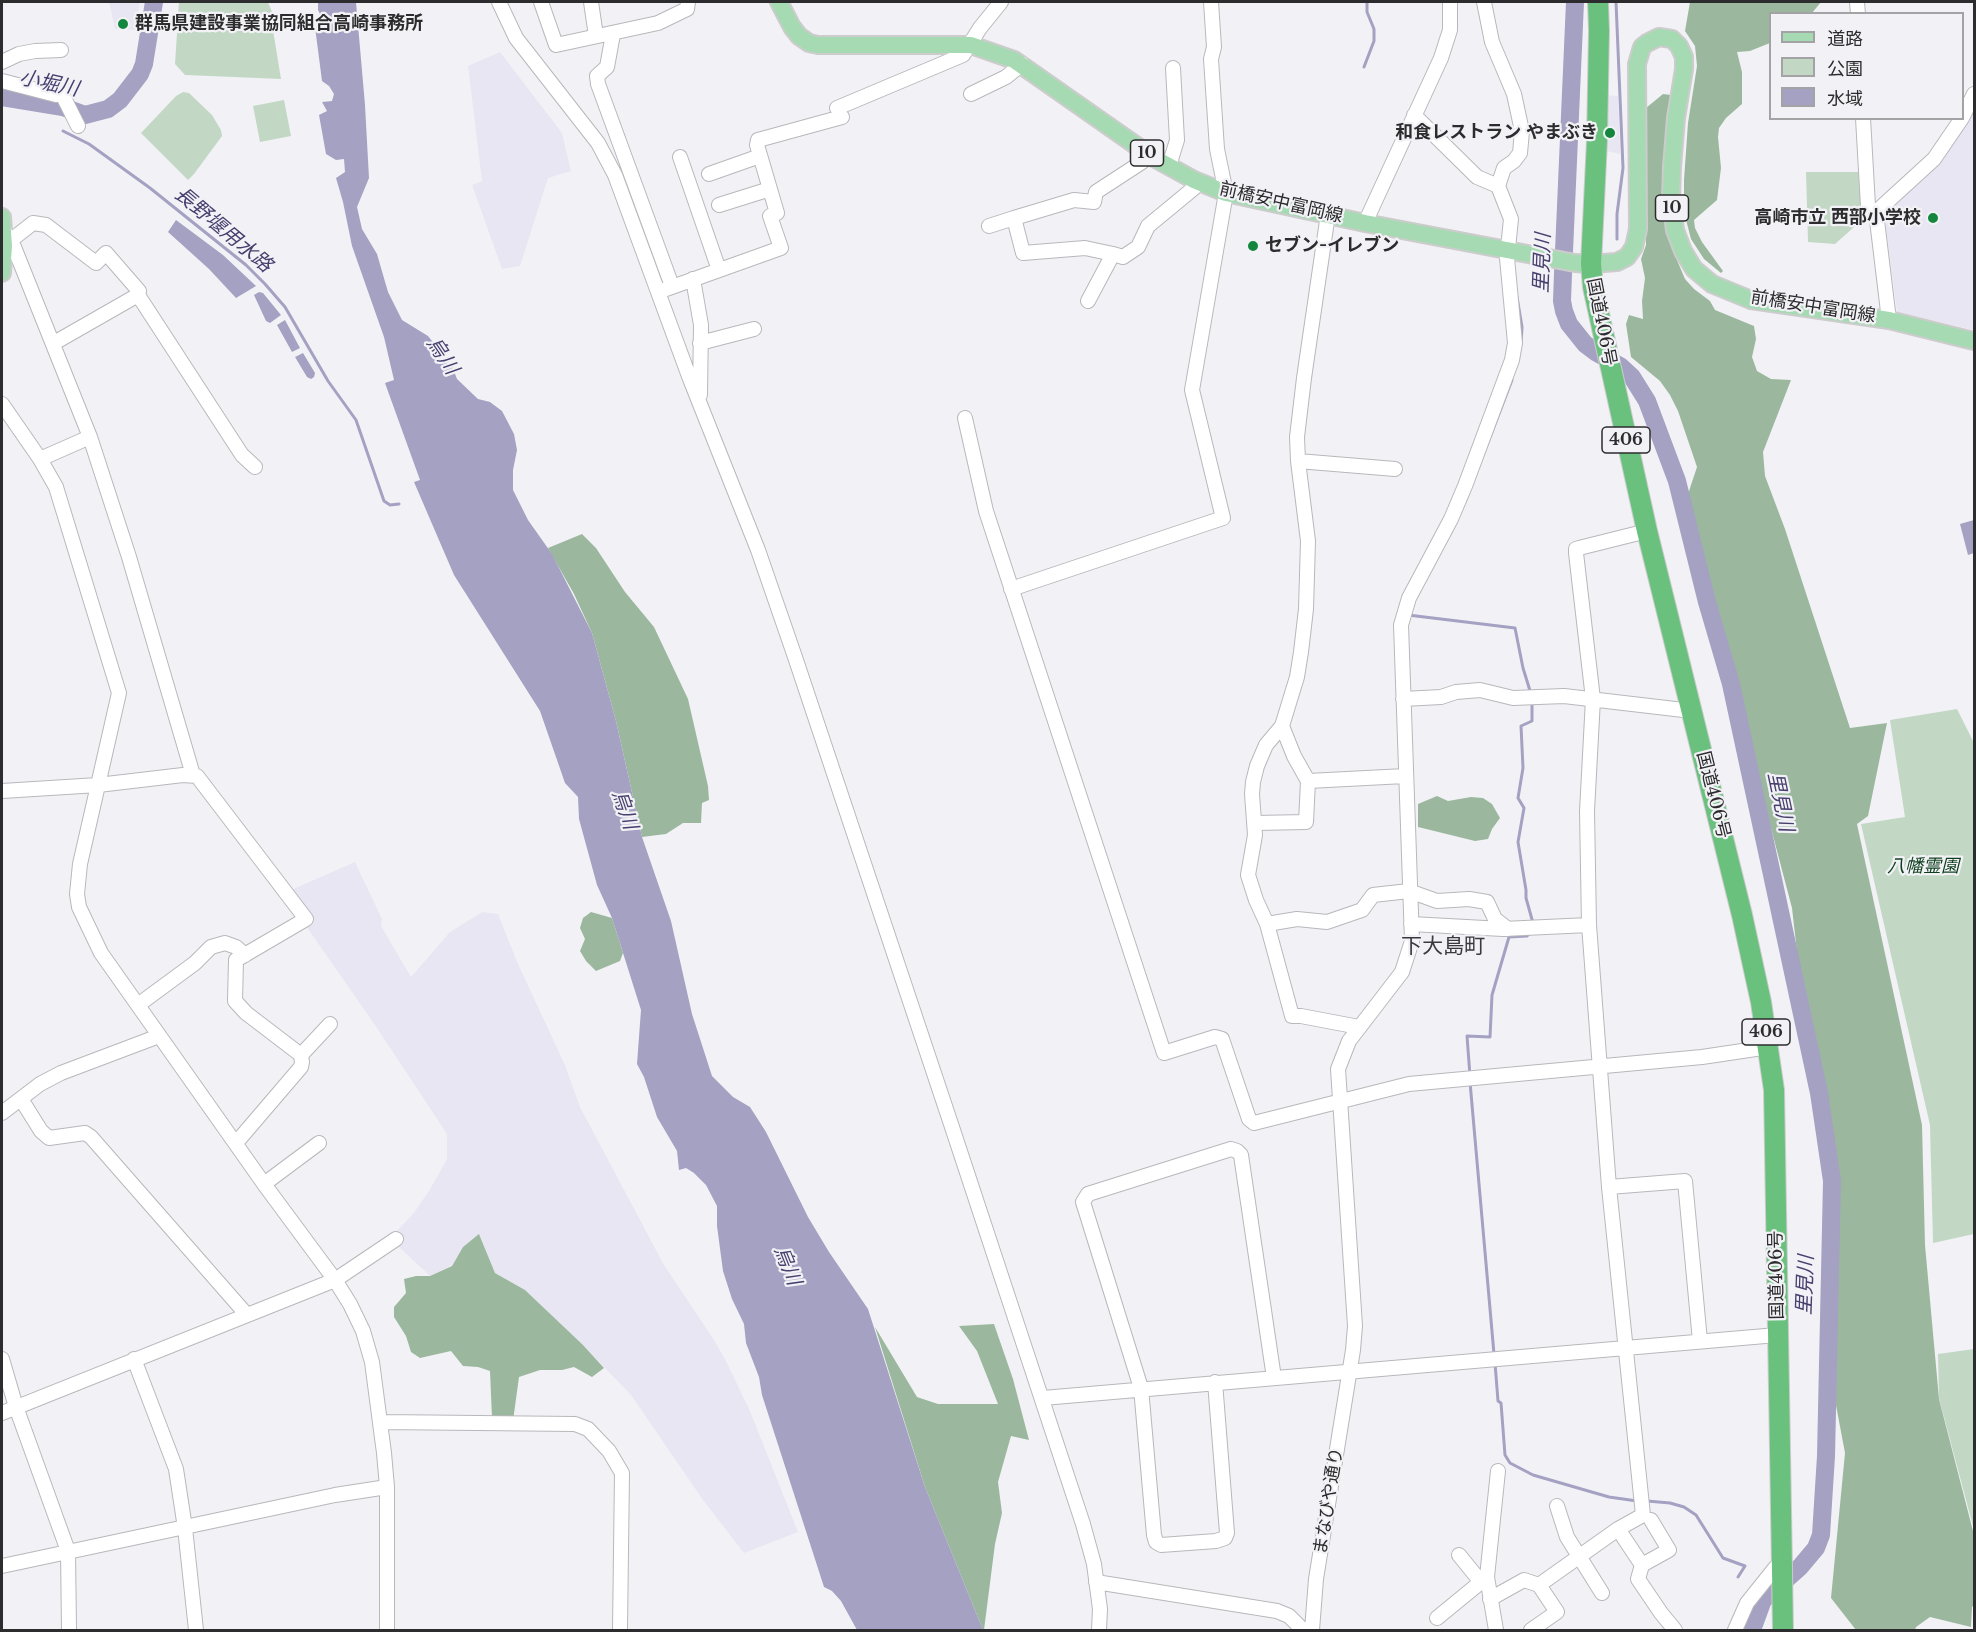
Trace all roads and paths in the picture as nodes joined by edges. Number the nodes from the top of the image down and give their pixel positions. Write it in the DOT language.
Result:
graph roads {
  1 [pos="499,2"];
  2 [pos="541,2"];
  3 [pos="591,2"];
  4 [pos="688,2"];
  5 [pos="780,2"];
  6 [pos="1001,2"];
  7 [pos="1211,2"];
  8 [pos="1450,2"];
  9 [pos="1484,2"];
  10 [pos="1598,2"];
  11 [pos="613,34"];
  12 [pos="596,36"];
  13 [pos="971,45"];
  14 [pos="62,50"];
  15 [pos="2,62"];
  16 [pos="1022,64"];
  17 [pos="1173,68"];
  18 [pos="2,81"];
  19 [pos="971,94"];
  20 [pos="1974,94"];
  21 [pos="1964,114"];
  22 [pos="1414,115"];
  23 [pos="1863,120"];
  24 [pos="1961,120"];
  25 [pos="78,126"];
  26 [pos="1150,155"];
  27 [pos="760,156"];
  28 [pos="680,157"];
  29 [pos="1169,166"];
  30 [pos="709,174"];
  31 [pos="1198,181"];
  32 [pos="1497,186"];
  33 [pos="770,189"];
  34 [pos="1226,193"];
  35 [pos="719,205"];
  36 [pos="1876,212"];
  37 [pos="1328,214"];
  38 [pos="1014,218"];
  39 [pos="1365,223"];
  40 [pos="989,226"];
  41 [pos="5,230"];
  42 [pos="1508,250"];
  43 [pos="1113,254"];
  44 [pos="1582,263"];
  45 [pos="719,270"];
  46 [pos="2,273"];
  47 [pos="693,279"];
  48 [pos="672,286"];
  49 [pos="658,291"];
  50 [pos="138,295"];
  51 [pos="1088,301"];
  52 [pos="1889,320"];
  53 [pos="754,329"];
  54 [pos="1974,340"];
  55 [pos="54,343"];
  56 [pos="700,343"];
  57 [pos="2,404"];
  58 [pos="700,404"];
  59 [pos="965,418"];
  60 [pos="90,437"];
  61 [pos="40,459"];
  62 [pos="1298,461"];
  63 [pos="255,467"];
  64 [pos="1395,469"];
  65 [pos="1647,531"];
  66 [pos="1011,589"];
  67 [pos="1403,699"];
  68 [pos="1593,699"];
  69 [pos="1692,711"];
  70 [pos="1282,726"];
  71 [pos="193,775"];
  72 [pos="1405,777"];
  73 [pos="1308,781"];
  74 [pos="98,785"];
  75 [pos="2,791"];
  76 [pos="1255,824"];
  77 [pos="1409,891"];
  78 [pos="1267,924"];
  79 [pos="1412,924"];
  80 [pos="1589,925"];
  81 [pos="1508,929"];
  82 [pos="245,955"];
  83 [pos="138,1005"];
  84 [pos="330,1024"];
  85 [pos="1359,1027"];
  86 [pos="159,1036"];
  87 [pos="1769,1047"];
  88 [pos="301,1055"];
  89 [pos="1600,1065"];
  90 [pos="21,1099"];
  91 [pos="1341,1100"];
  92 [pos="2,1113"];
  93 [pos="236,1143"];
  94 [pos="319,1143"];
  95 [pos="264,1184"];
  96 [pos="1609,1187"];
  97 [pos="396,1239"];
  98 [pos="335,1280"];
  99 [pos="247,1314"];
  100 [pos="1777,1335"];
  101 [pos="1700,1341"];
  102 [pos="1627,1347"];
  103 [pos="2,1359"];
  104 [pos="134,1359"];
  105 [pos="1350,1372"];
  106 [pos="1274,1378"];
  107 [pos="1215,1382"];
  108 [pos="1141,1388"];
  109 [pos="1043,1398"];
  110 [pos="16,1407"];
  111 [pos="2,1413"];
  112 [pos="381,1422"];
  113 [pos="1498,1471"];
  114 [pos="387,1487"];
  115 [pos="1557,1506"];
  116 [pos="1651,1520"];
  117 [pos="185,1528"];
  118 [pos="1618,1529"];
  119 [pos="68,1551"];
  120 [pos="1459,1555"];
  121 [pos="1580,1558"];
  122 [pos="1642,1564"];
  123 [pos="2,1566"];
  124 [pos="1781,1567"];
  125 [pos="1484,1580"];
  126 [pos="1096,1582"];
  127 [pos="1539,1585"];
  128 [pos="1602,1593"];
  129 [pos="1490,1599"];
  130 [pos="1437,1618"];
  131 [pos="69,1630"];
  132 [pos="196,1630"];
  133 [pos="387,1630"];
  134 [pos="620,1630"];
  135 [pos="1099,1630"];
  136 [pos="1304,1630"];
  137 [pos="1312,1630"];
  138 [pos="1496,1630"];
  139 [pos="1531,1630"];
  140 [pos="1675,1630"];
  141 [pos="1735,1630"];
  142 [pos="1783,1630"];
  1 -- 49 [label="street"];
  2 -- 12 [label="street"];
  3 -- 12 [label="street"];
  4 -- 11 [label="street"];
  5 -- 13 [label="main road, 前橋安中富岡線 / 10"];
  6 -- 13 [label="street"];
  7 -- 34 [label="street"];
  8 -- 22 [label="street"];
  9 -- 32 [label="street"];
  10 -- 44 [label="highway, 国道406号 / 406"];
  11 -- 12 [label="street"];
  11 -- 48 [label="street"];
  13 -- 16 [label="main road, 前橋安中富岡線 / 10"];
  13 -- 27 [label="street"];
  14 -- 15 [label="street"];
  16 -- 19 [label="street"];
  16 -- 26 [label="main road, 前橋安中富岡線 / 10"];
  17 -- 29 [label="street"];
  18 -- 25 [label="street"];
  20 -- 21 [label="street"];
  22 -- 32 [label="street"];
  22 -- 39 [label="street"];
  23 -- 36 [label="street"];
  24 -- 36 [label="street"];
  26 -- 29 [label="main road, 前橋安中富岡線 / 10"];
  26 -- 38 [label="street"];
  27 -- 30 [label="street"];
  27 -- 33 [label="street"];
  28 -- 45 [label="street"];
  29 -- 31 [label="main road, 前橋安中富岡線 / 10"];
  31 -- 34 [label="main road, 前橋安中富岡線 / 10"];
  31 -- 43 [label="street"];
  32 -- 42 [label="street, まなびや通り"];
  33 -- 35 [label="street"];
  33 -- 45 [label="street"];
  34 -- 37 [label="main road, 前橋安中富岡線 / 10"];
  34 -- 66 [label="street"];
  36 -- 52 [label="street"];
  37 -- 39 [label="main road, 前橋安中富岡線 / 10"];
  37 -- 62 [label="street"];
  38 -- 40 [label="street"];
  38 -- 43 [label="street"];
  39 -- 42 [label="main road, 前橋安中富岡線 / 10"];
  41 -- 46 [label="main road"];
  41 -- 50 [label="street"];
  41 -- 55 [label="street"];
  42 -- 44 [label="main road, 前橋安中富岡線 / 10"];
  42 -- 67 [label="street, まなびや通り"];
  43 -- 51 [label="street"];
  44 -- 52 [label="main road, 前橋安中富岡線 / 10"];
  44 -- 65 [label="highway, 国道406号 / 406"];
  45 -- 47 [label="street"];
  47 -- 48 [label="street"];
  47 -- 56 [label="street"];
  48 -- 49 [label="street"];
  49 -- 58 [label="street"];
  50 -- 55 [label="street"];
  50 -- 63 [label="street"];
  52 -- 54 [label="main road, 前橋安中富岡線 / 10"];
  53 -- 56 [label="street"];
  55 -- 60 [label="street"];
  56 -- 58 [label="street"];
  57 -- 61 [label="street"];
  58 -- 109 [label="street"];
  59 -- 66 [label="street"];
  60 -- 61 [label="street"];
  60 -- 71 [label="street"];
  61 -- 74 [label="street"];
  62 -- 64 [label="street"];
  62 -- 70 [label="street"];
  65 -- 68 [label="street"];
  65 -- 69 [label="highway, 国道406号 / 406"];
  66 -- 91 [label="street"];
  67 -- 68 [label="street"];
  67 -- 72 [label="street, まなびや通り"];
  68 -- 69 [label="street"];
  68 -- 80 [label="street"];
  69 -- 87 [label="highway, 国道406号 / 406"];
  70 -- 73 [label="street"];
  70 -- 76 [label="street"];
  71 -- 74 [label="street"];
  71 -- 82 [label="street"];
  72 -- 73 [label="street"];
  72 -- 77 [label="street, まなびや通り"];
  73 -- 76 [label="street"];
  74 -- 75 [label="street"];
  74 -- 83 [label="street"];
  76 -- 78 [label="street"];
  77 -- 78 [label="street"];
  77 -- 79 [label="street, まなびや通り"];
  77 -- 81 [label="street"];
  78 -- 85 [label="street"];
  79 -- 81 [label="street"];
  79 -- 85 [label="street, まなびや通り"];
  80 -- 81 [label="street"];
  80 -- 89 [label="street"];
  82 -- 83 [label="street"];
  82 -- 88 [label="street"];
  83 -- 86 [label="street"];
  84 -- 88 [label="street"];
  85 -- 91 [label="street, まなびや通り"];
  86 -- 90 [label="street"];
  86 -- 93 [label="street"];
  87 -- 89 [label="street"];
  87 -- 100 [label="highway, 国道406号 / 406"];
  88 -- 93 [label="street"];
  89 -- 91 [label="street"];
  89 -- 96 [label="street"];
  90 -- 92 [label="street"];
  90 -- 99 [label="street"];
  91 -- 105 [label="street, まなびや通り"];
  93 -- 95 [label="street"];
  94 -- 95 [label="street"];
  95 -- 98 [label="street"];
  96 -- 101 [label="street"];
  96 -- 102 [label="street"];
  97 -- 98 [label="street"];
  98 -- 99 [label="street"];
  98 -- 112 [label="street"];
  99 -- 104 [label="street"];
  100 -- 101 [label="street"];
  100 -- 124 [label="highway, 国道406号 / 406"];
  101 -- 102 [label="street"];
  102 -- 105 [label="street"];
  102 -- 118 [label="street"];
  103 -- 110 [label="street"];
  104 -- 110 [label="street"];
  104 -- 117 [label="street"];
  105 -- 106 [label="street"];
  105 -- 137 [label="street, まなびや通り"];
  106 -- 107 [label="street"];
  106 -- 108 [label="street"];
  107 -- 108 [label="street"];
  107 -- 108 [label="street"];
  108 -- 109 [label="street"];
  109 -- 126 [label="street"];
  110 -- 111 [label="street"];
  110 -- 119 [label="street"];
  112 -- 114 [label="street"];
  112 -- 134 [label="street"];
  113 -- 125 [label="street"];
  114 -- 117 [label="street"];
  114 -- 133 [label="street"];
  115 -- 121 [label="street"];
  116 -- 122 [label="street"];
  117 -- 119 [label="street"];
  117 -- 132 [label="street"];
  118 -- 121 [label="street"];
  118 -- 122 [label="street"];
  119 -- 123 [label="street"];
  119 -- 131 [label="street"];
  120 -- 125 [label="street"];
  121 -- 127 [label="street"];
  121 -- 128 [label="street"];
  122 -- 140 [label="street"];
  124 -- 141 [label="street"];
  124 -- 142 [label="highway, 国道406号 / 406"];
  125 -- 129 [label="street"];
  125 -- 130 [label="street"];
  126 -- 135 [label="street"];
  126 -- 136 [label="street"];
  127 -- 129 [label="street"];
  127 -- 139 [label="street"];
  129 -- 138 [label="street"];
}
